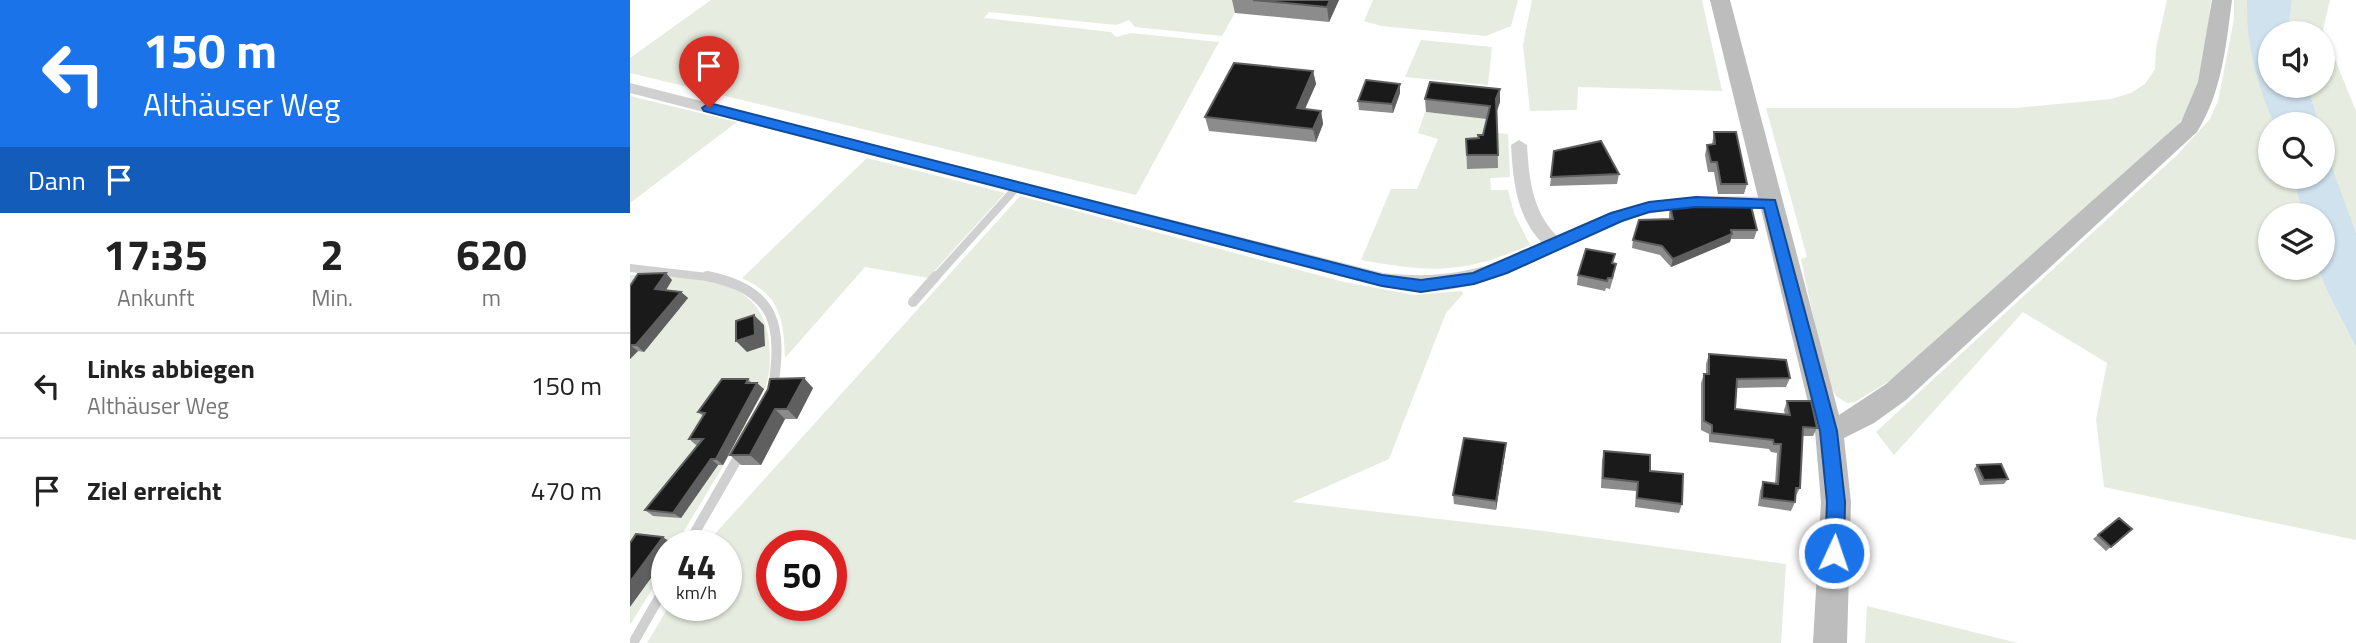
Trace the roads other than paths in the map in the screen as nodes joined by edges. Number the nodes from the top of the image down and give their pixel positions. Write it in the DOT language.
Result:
graph roads {
  1 [pos="1720,0"];
  2 [pos="2222,0"];
  3 [pos="630,88"];
  4 [pos="1519,145"];
  5 [pos="1017,187"];
  6 [pos="1770,203"];
  7 [pos="1555,245"];
  8 [pos="630,268"];
  9 [pos="913,302"];
  10 [pos="771,395"];
  11 [pos="1829,431"];
  12 [pos="749,438"];
  13 [pos="696,530"];
  14 [pos="651,612"];
  15 [pos="633,643"];
  16 [pos="1830,643"];
  1 -- 6 [label="main road"];
  2 -- 11 [label="main road"];
  3 -- 5 [label="street"];
  4 -- 7 [label="street"];
  5 -- 7 [label="street"];
  5 -- 9 [label="lane"];
  6 -- 7 [label="street"];
  6 -- 11 [label="main road"];
  8 -- 10 [label="lane"];
  11 -- 16 [label="main road"];
  12 -- 13 [label="lane"];
  14 -- 15 [label="lane"];
}
